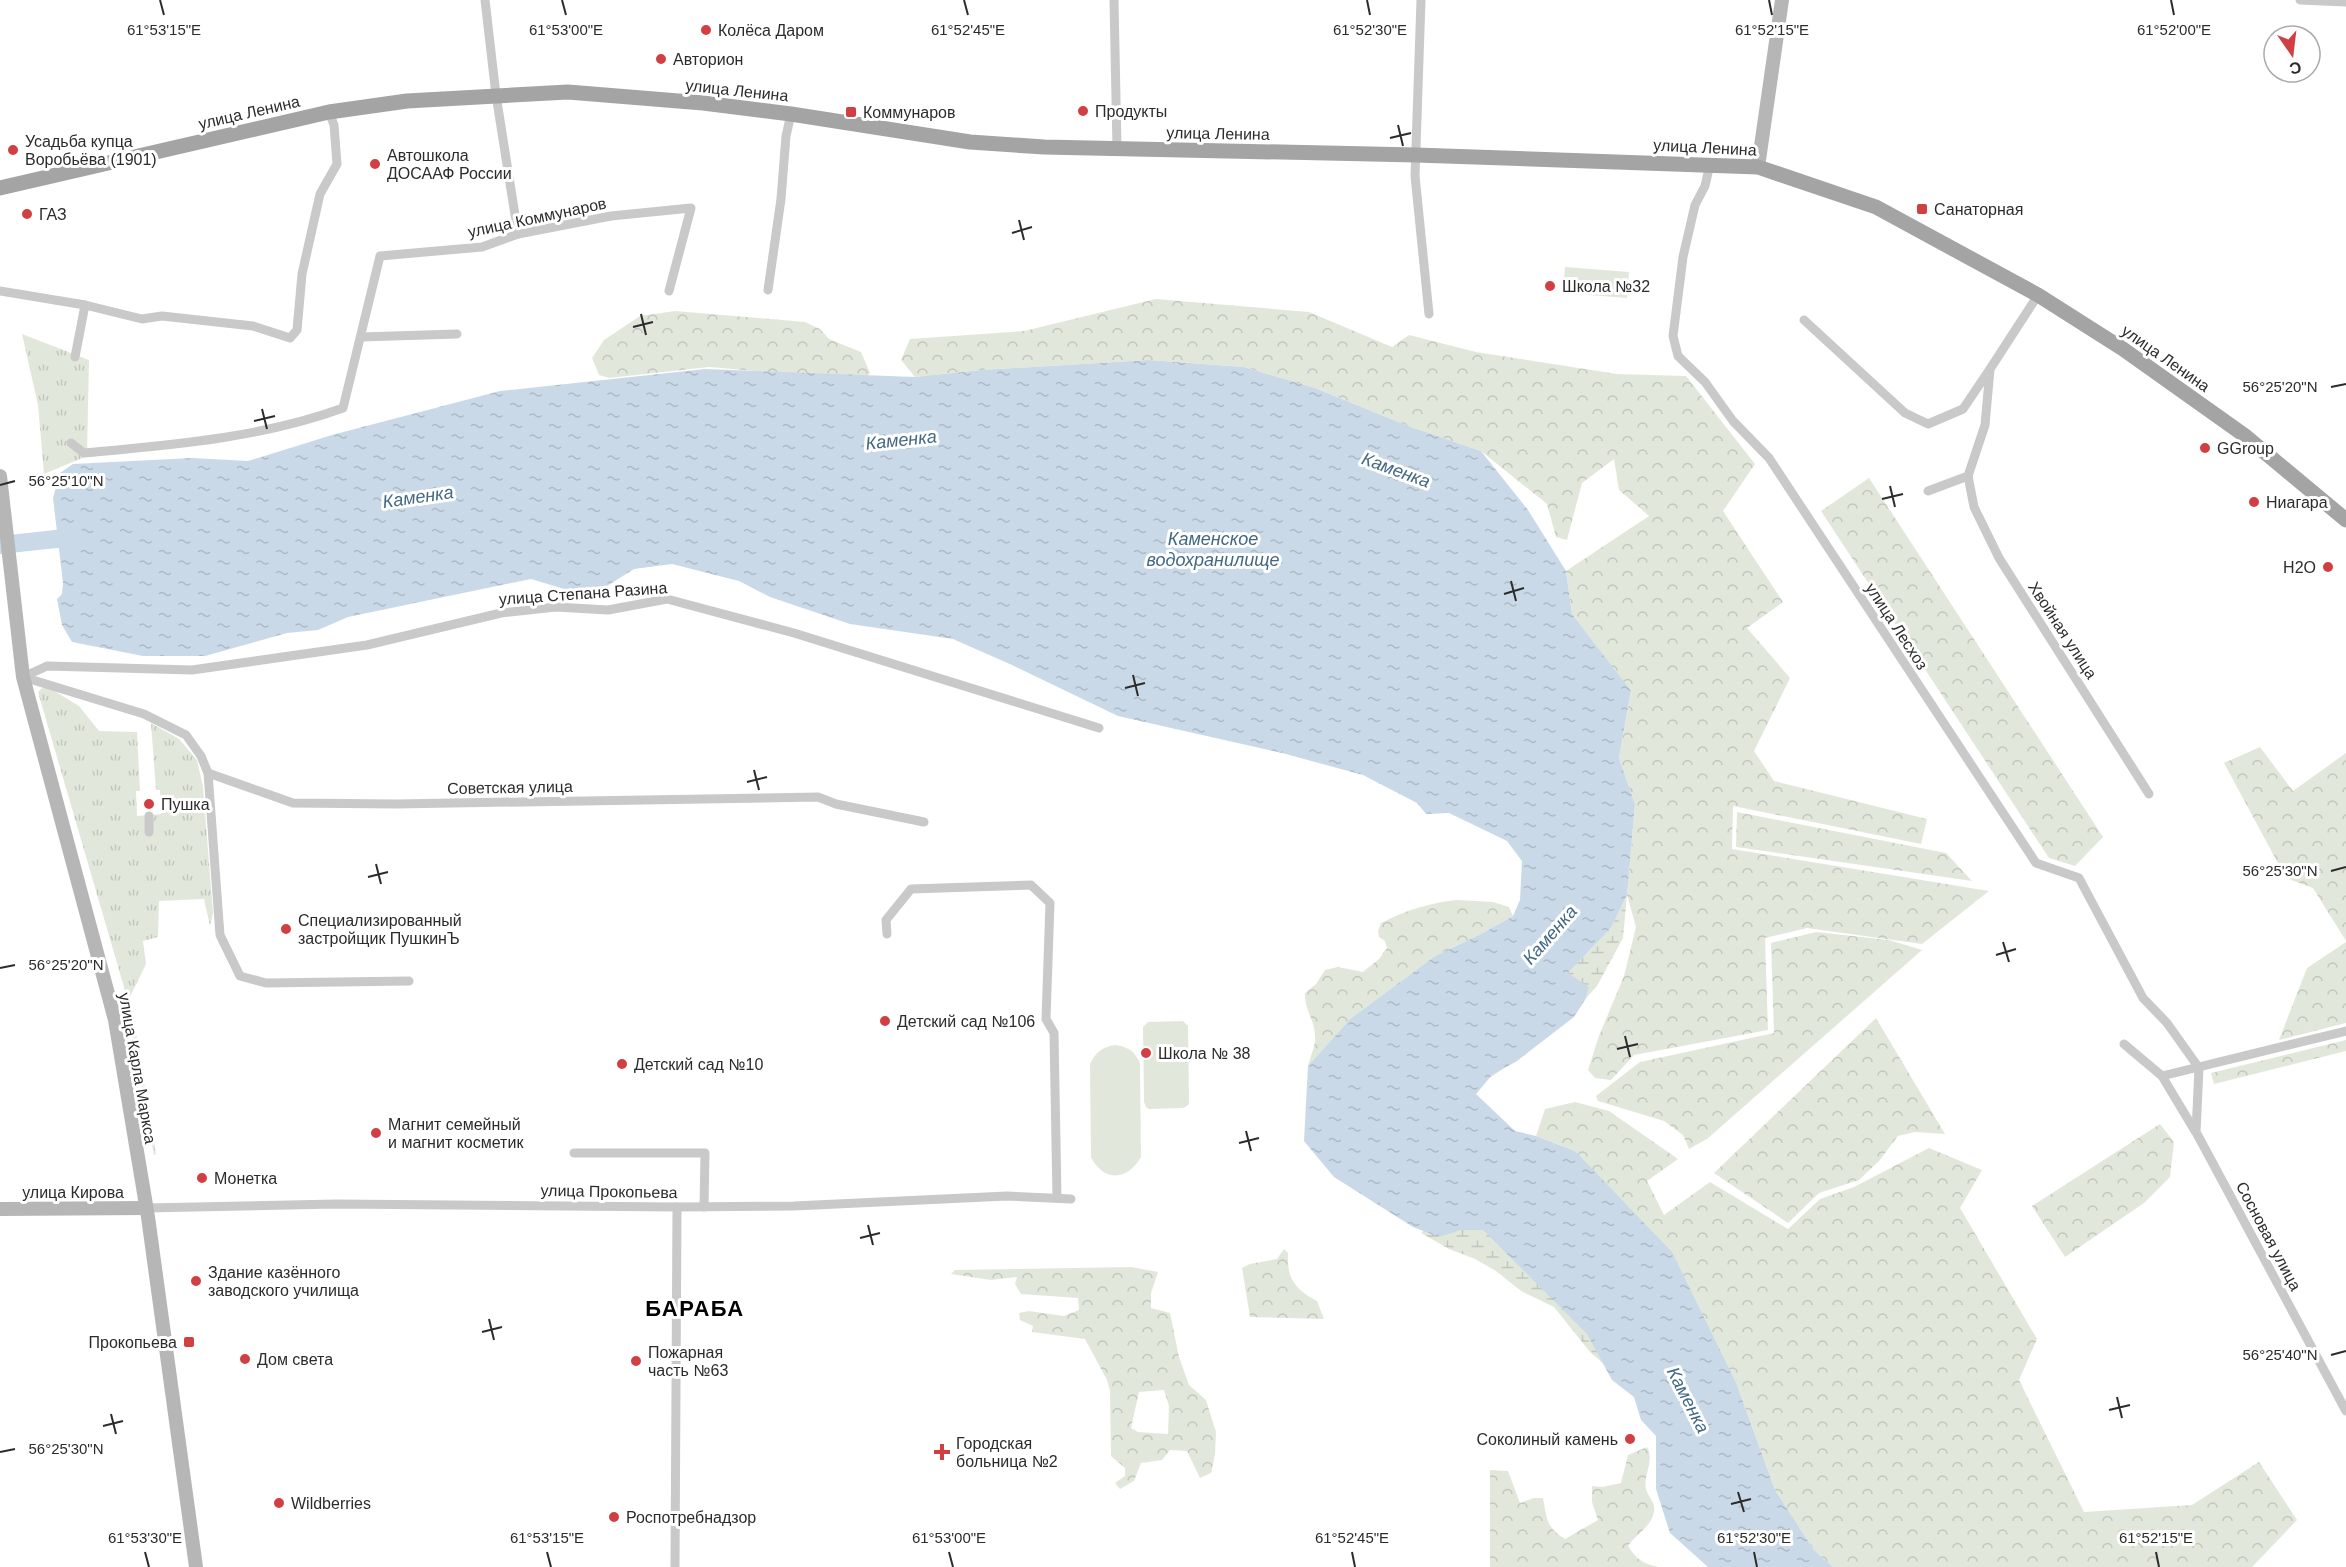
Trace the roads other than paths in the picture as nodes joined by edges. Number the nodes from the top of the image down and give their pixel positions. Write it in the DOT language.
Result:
graph roads {
  1 [pos="485,0"];
  2 [pos="1114,0"];
  3 [pos="1421,0"];
  4 [pos="1782,0"];
  5 [pos="2300,0"];
  6 [pos="2346,2"];
  7 [pos="496,95"];
  8 [pos="328,112"];
  9 [pos="791,114"];
  10 [pos="1117,148"];
  11 [pos="1416,155"];
  12 [pos="1710,164"];
  13 [pos="1758,167"];
  14 [pos="0,188"];
  15 [pos="519,234"];
  16 [pos="768,290"];
  17 [pos="0,291"];
  18 [pos="669,291"];
  19 [pos="2038,295"];
  20 [pos="85,305"];
  21 [pos="1429,314"];
  22 [pos="1804,320"];
  23 [pos="457,334"];
  24 [pos="361,337"];
  25 [pos="75,357"];
  26 [pos="1990,369"];
  27 [pos="71,443"];
  28 [pos="0,476"];
  29 [pos="1968,476"];
  30 [pos="1928,491"];
  31 [pos="2346,520"];
  32 [pos="23,677"];
  33 [pos="1099,728"];
  34 [pos="208,773"];
  35 [pos="2149,794"];
  36 [pos="148,816"];
  37 [pos="924,822"];
  38 [pos="149,832"];
  39 [pos="887,934"];
  40 [pos="410,981"];
  41 [pos="2346,1031"];
  42 [pos="2124,1044"];
  43 [pos="2199,1068"];
  44 [pos="2162,1076"];
  45 [pos="2196,1132"];
  46 [pos="574,1153"];
  47 [pos="1057,1198"];
  48 [pos="1071,1199"];
  49 [pos="677,1207"];
  50 [pos="704,1207"];
  51 [pos="146,1208"];
  52 [pos="0,1209"];
  53 [pos="2346,1411"];
  54 [pos="196,1567"];
  55 [pos="675,1567"];
  1 -- 7 [label="street"];
  2 -- 10 [label="street"];
  3 -- 11 [label="street"];
  4 -- 13 [label="main road"];
  5 -- 6 [label="street"];
  7 -- 8 [label="main road, улица Ленина"];
  7 -- 9 [label="main road, улица Ленина"];
  7 -- 15 [label="street"];
  8 -- 14 [label="main road, улица Ленина"];
  8 -- 20 [label="street"];
  9 -- 10 [label="main road, улица Ленина"];
  9 -- 16 [label="street"];
  10 -- 11 [label="main road, улица Ленина"];
  11 -- 12 [label="main road, улица Ленина"];
  11 -- 21 [label="street"];
  12 -- 13 [label="main road, улица Ленина"];
  12 -- 43 [label="street, улица Лесхоз"];
  13 -- 19 [label="main road, улица Ленина"];
  15 -- 18 [label="street, улица Коммунаров"];
  15 -- 24 [label="street, улица Коммунаров"];
  17 -- 20 [label="street"];
  19 -- 26 [label="street"];
  19 -- 31 [label="main road, улица Ленина"];
  20 -- 25 [label="street"];
  22 -- 26 [label="street"];
  23 -- 24 [label="street"];
  24 -- 27 [label="street, улица Коммунаров"];
  26 -- 29 [label="street"];
  28 -- 32 [label="main road, улица Карла Маркса"];
  29 -- 30 [label="street"];
  29 -- 35 [label="street, Хвойная улица"];
  32 -- 33 [label="street, улица Степана Разина"];
  32 -- 34 [label="street"];
  32 -- 51 [label="main road, улица Карла Маркса"];
  34 -- 37 [label="street, Советская улица"];
  34 -- 40 [label="street"];
  36 -- 38 [label="street"];
  39 -- 47 [label="street"];
  41 -- 43 [label="street"];
  42 -- 44 [label="street, Сосновая улица"];
  43 -- 44 [label="street"];
  43 -- 45 [label="street"];
  44 -- 45 [label="street, Сосновая улица"];
  45 -- 53 [label="street, Сосновая улица"];
  46 -- 50 [label="street"];
  47 -- 48 [label="street, улица Прокопьева"];
  47 -- 50 [label="street, улица Прокопьева"];
  49 -- 50 [label="street, улица Прокопьева"];
  49 -- 51 [label="street, улица Прокопьева"];
  49 -- 55 [label="street"];
  51 -- 52 [label="main road, улица Кирова"];
  51 -- 54 [label="main road, улица Карла Маркса"];
}
